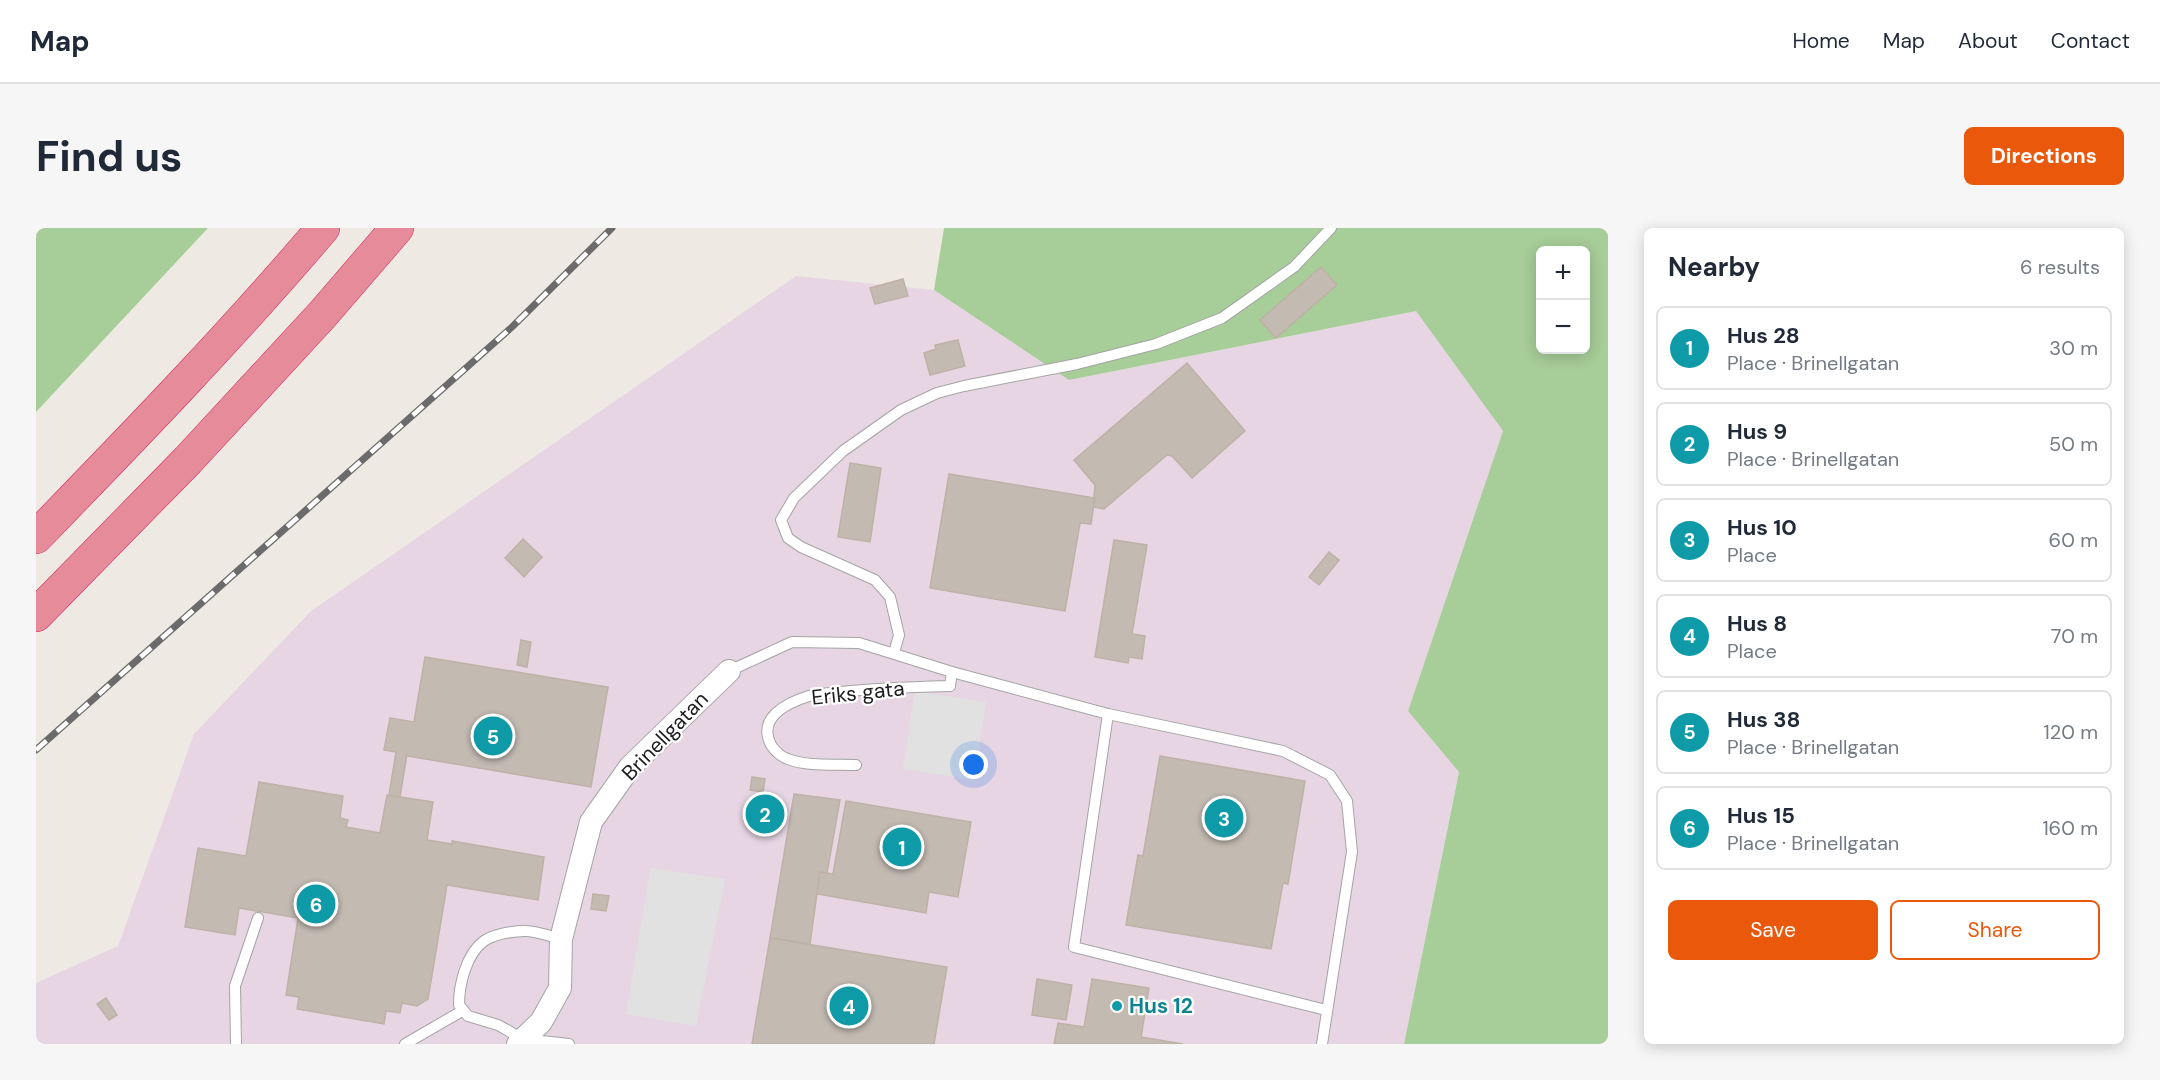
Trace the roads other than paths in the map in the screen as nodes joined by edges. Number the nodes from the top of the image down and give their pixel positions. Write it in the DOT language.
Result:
graph roads {
  1 [pos="323,228"];
  2 [pos="397,228"];
  3 [pos="1331,228"];
  4 [pos="36,537"];
  5 [pos="36,615"];
  6 [pos="894,653"];
  7 [pos="729,671"];
  8 [pos="952,672"];
  9 [pos="1108,714"];
  10 [pos="856,765"];
  11 [pos="258,918"];
  12 [pos="561,939"];
  13 [pos="1326,1010"];
  14 [pos="462,1011"];
  15 [pos="521,1041"];
  16 [pos="236,1044"];
  17 [pos="405,1044"];
  18 [pos="569,1044"];
  19 [pos="1322,1044"];
  1 -- 4 [label="highway"];
  2 -- 5 [label="highway"];
  3 -- 6 [label="lane"];
  6 -- 7 [label="lane"];
  6 -- 8 [label="lane"];
  7 -- 12 [label="street, Brinellgatan"];
  8 -- 9 [label="lane"];
  8 -- 10 [label="lane, Eriks gata"];
  9 -- 13 [label="lane"];
  9 -- 13 [label="lane"];
  11 -- 16 [label="lane"];
  12 -- 14 [label="lane"];
  12 -- 15 [label="street, Brinellgatan"];
  13 -- 19 [label="lane"];
  14 -- 15 [label="lane"];
  14 -- 17 [label="lane"];
  15 -- 18 [label="lane"];
}
